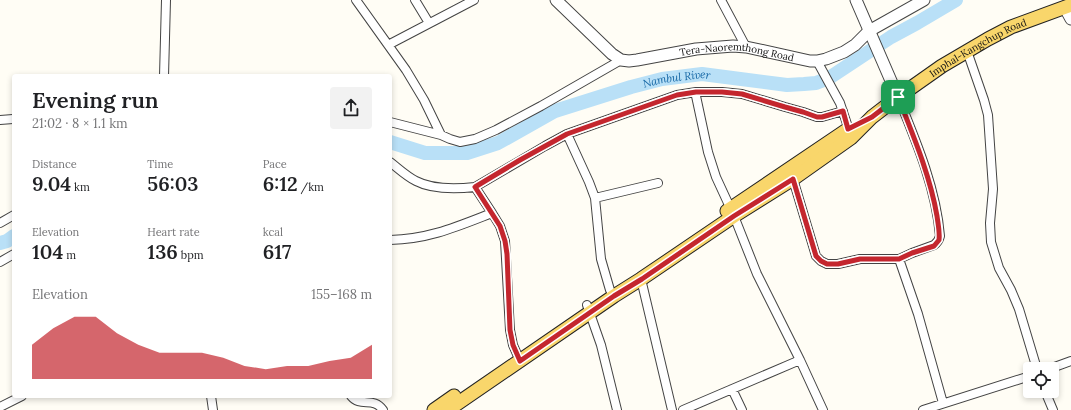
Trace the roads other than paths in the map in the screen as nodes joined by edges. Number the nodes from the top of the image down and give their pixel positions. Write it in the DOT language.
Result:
graph roads {
  1 [pos="166,0"];
  2 [pos="356,0"];
  3 [pos="415,0"];
  4 [pos="474,0"];
  5 [pos="556,0"];
  6 [pos="721,0"];
  7 [pos="856,0"];
  8 [pos="924,0"];
  9 [pos="1069,10"];
  10 [pos="429,23"];
  11 [pos="871,35"];
  12 [pos="388,45"];
  13 [pos="746,47"];
  14 [pos="967,51"];
  15 [pos="621,60"];
  16 [pos="817,61"];
  17 [pos="164,74"];
  18 [pos="696,92"];
  19 [pos="898,97"];
  20 [pos="842,107"];
  21 [pos="12,119"];
  22 [pos="0,120"];
  23 [pos="392,123"];
  24 [pos="850,133"];
  25 [pos="567,134"];
  26 [pos="441,135"];
  27 [pos="392,164"];
  28 [pos="793,179"];
  29 [pos="658,183"];
  30 [pos="475,187"];
  31 [pos="595,198"];
  32 [pos="732,212"];
  33 [pos="492,213"];
  34 [pos="12,215"];
  35 [pos="0,223"];
  36 [pos="392,240"];
  37 [pos="12,255"];
  38 [pos="899,259"];
  39 [pos="0,262"];
  40 [pos="642,279"];
  41 [pos="610,290"];
  42 [pos="588,309"];
  43 [pos="518,357"];
  44 [pos="800,360"];
  45 [pos="1071,360"];
  46 [pos="1035,362"];
  47 [pos="1059,365"];
  48 [pos="1023,378"];
  49 [pos="732,389"];
  50 [pos="18,398"];
  51 [pos="211,398"];
  52 [pos="352,398"];
  53 [pos="1048,398"];
  54 [pos="943,403"];
  55 [pos="463,406"];
  56 [pos="0,407"];
  57 [pos="213,410"];
  58 [pos="383,410"];
  59 [pos="434,410"];
  60 [pos="448,410"];
  61 [pos="617,410"];
  62 [pos="672,410"];
  63 [pos="683,410"];
  64 [pos="742,410"];
  65 [pos="823,410"];
  66 [pos="923,410"];
  67 [pos="1053,410"];
  1 -- 17 [label="street"];
  2 -- 12 [label="street"];
  3 -- 10 [label="street"];
  4 -- 10 [label="street"];
  5 -- 15 [label="street"];
  6 -- 13 [label="street"];
  7 -- 11 [label="street"];
  8 -- 11 [label="street, Tera-Naoremthong Road"];
  9 -- 14 [label="main road, Imphal-Kangchup Road"];
  10 -- 12 [label="street"];
  11 -- 16 [label="street, Tera-Naoremthong Road"];
  11 -- 19 [label="street"];
  12 -- 26 [label="street"];
  13 -- 15 [label="street, Tera-Naoremthong Road"];
  13 -- 16 [label="street, Tera-Naoremthong Road"];
  14 -- 19 [label="main road, Imphal-Kangchup Road"];
  14 -- 46 [label="street"];
  15 -- 26 [label="street"];
  16 -- 20 [label="street"];
  18 -- 20 [label="street"];
  18 -- 25 [label="street"];
  18 -- 32 [label="street"];
  19 -- 24 [label="main road, Imphal-Kangchup Road"];
  19 -- 38 [label="street"];
  20 -- 24 [label="street"];
  21 -- 22 [label="street"];
  23 -- 26 [label="street"];
  24 -- 28 [label="main road"];
  24 -- 32 [label="main road"];
  25 -- 30 [label="street"];
  25 -- 31 [label="street"];
  27 -- 30 [label="street"];
  28 -- 32 [label="main road"];
  28 -- 38 [label="street"];
  29 -- 31 [label="street"];
  30 -- 33 [label="street"];
  31 -- 41 [label="street"];
  32 -- 40 [label="main road"];
  32 -- 41 [label="main road"];
  32 -- 44 [label="street"];
  33 -- 36 [label="street"];
  33 -- 43 [label="street"];
  34 -- 35 [label="street"];
  37 -- 39 [label="street"];
  38 -- 54 [label="street"];
  40 -- 42 [label="main road"];
  40 -- 62 [label="street"];
  41 -- 42 [label="main road"];
  42 -- 43 [label="main road"];
  42 -- 61 [label="street"];
  43 -- 55 [label="main road"];
  43 -- 59 [label="main road"];
  44 -- 49 [label="street"];
  44 -- 65 [label="street"];
  45 -- 47 [label="street"];
  48 -- 54 [label="street"];
  49 -- 63 [label="street"];
  49 -- 64 [label="street"];
  50 -- 56 [label="street"];
  51 -- 57 [label="street"];
  52 -- 58 [label="street"];
  53 -- 67 [label="street"];
  54 -- 66 [label="street"];
  55 -- 60 [label="main road"];
}
